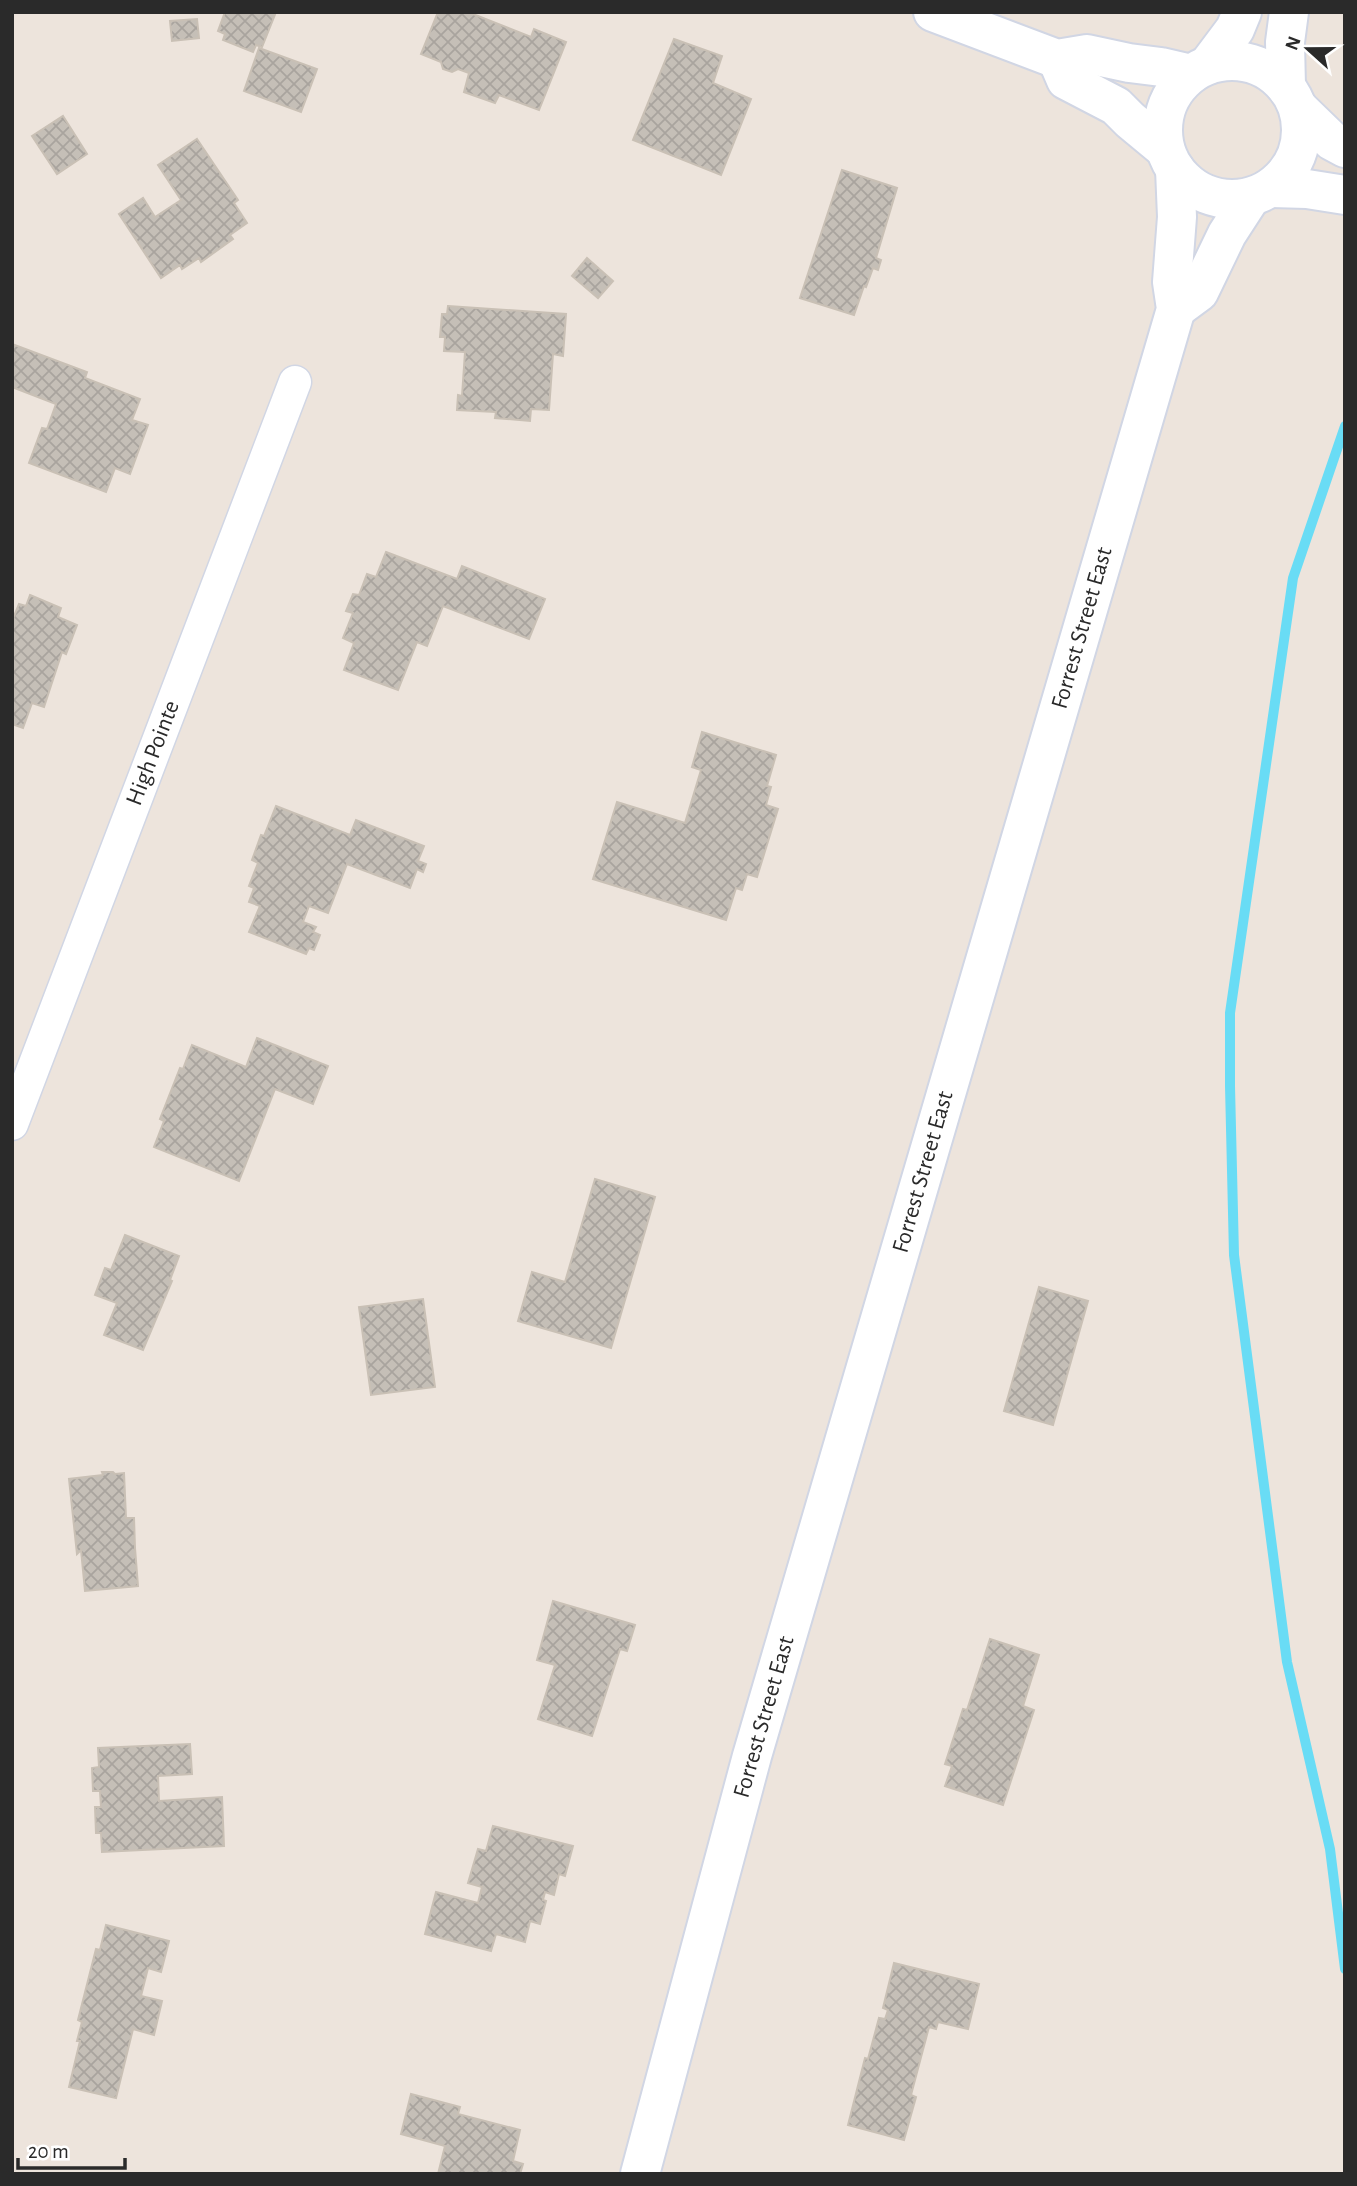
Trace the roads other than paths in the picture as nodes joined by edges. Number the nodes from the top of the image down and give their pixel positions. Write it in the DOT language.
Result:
graph roads {
  1 [pos="933,12"];
  2 [pos="1242,12"];
  3 [pos="1289,12"];
  4 [pos="1057,59"];
  5 [pos="1200,69"];
  6 [pos="1292,97"];
  7 [pos="1345,148"];
  8 [pos="1170,159"];
  9 [pos="1261,192"];
  10 [pos="1345,195"];
  11 [pos="1176,309"];
  12 [pos="295,382"];
  13 [pos="12,1124"];
  14 [pos="640,2174"];
  1 -- 4 [label="street"];
  2 -- 5 [label="street"];
  3 -- 6 [label="street"];
  4 -- 5 [label="street"];
  4 -- 8 [label="street"];
  5 -- 6 [label="street"];
  5 -- 8 [label="street"];
  6 -- 7 [label="street"];
  6 -- 9 [label="street"];
  8 -- 9 [label="street"];
  8 -- 11 [label="street, Forrest Street East"];
  9 -- 10 [label="street"];
  9 -- 11 [label="street"];
  11 -- 14 [label="street, Forrest Street East"];
  12 -- 13 [label="street, High Pointe"];
}
